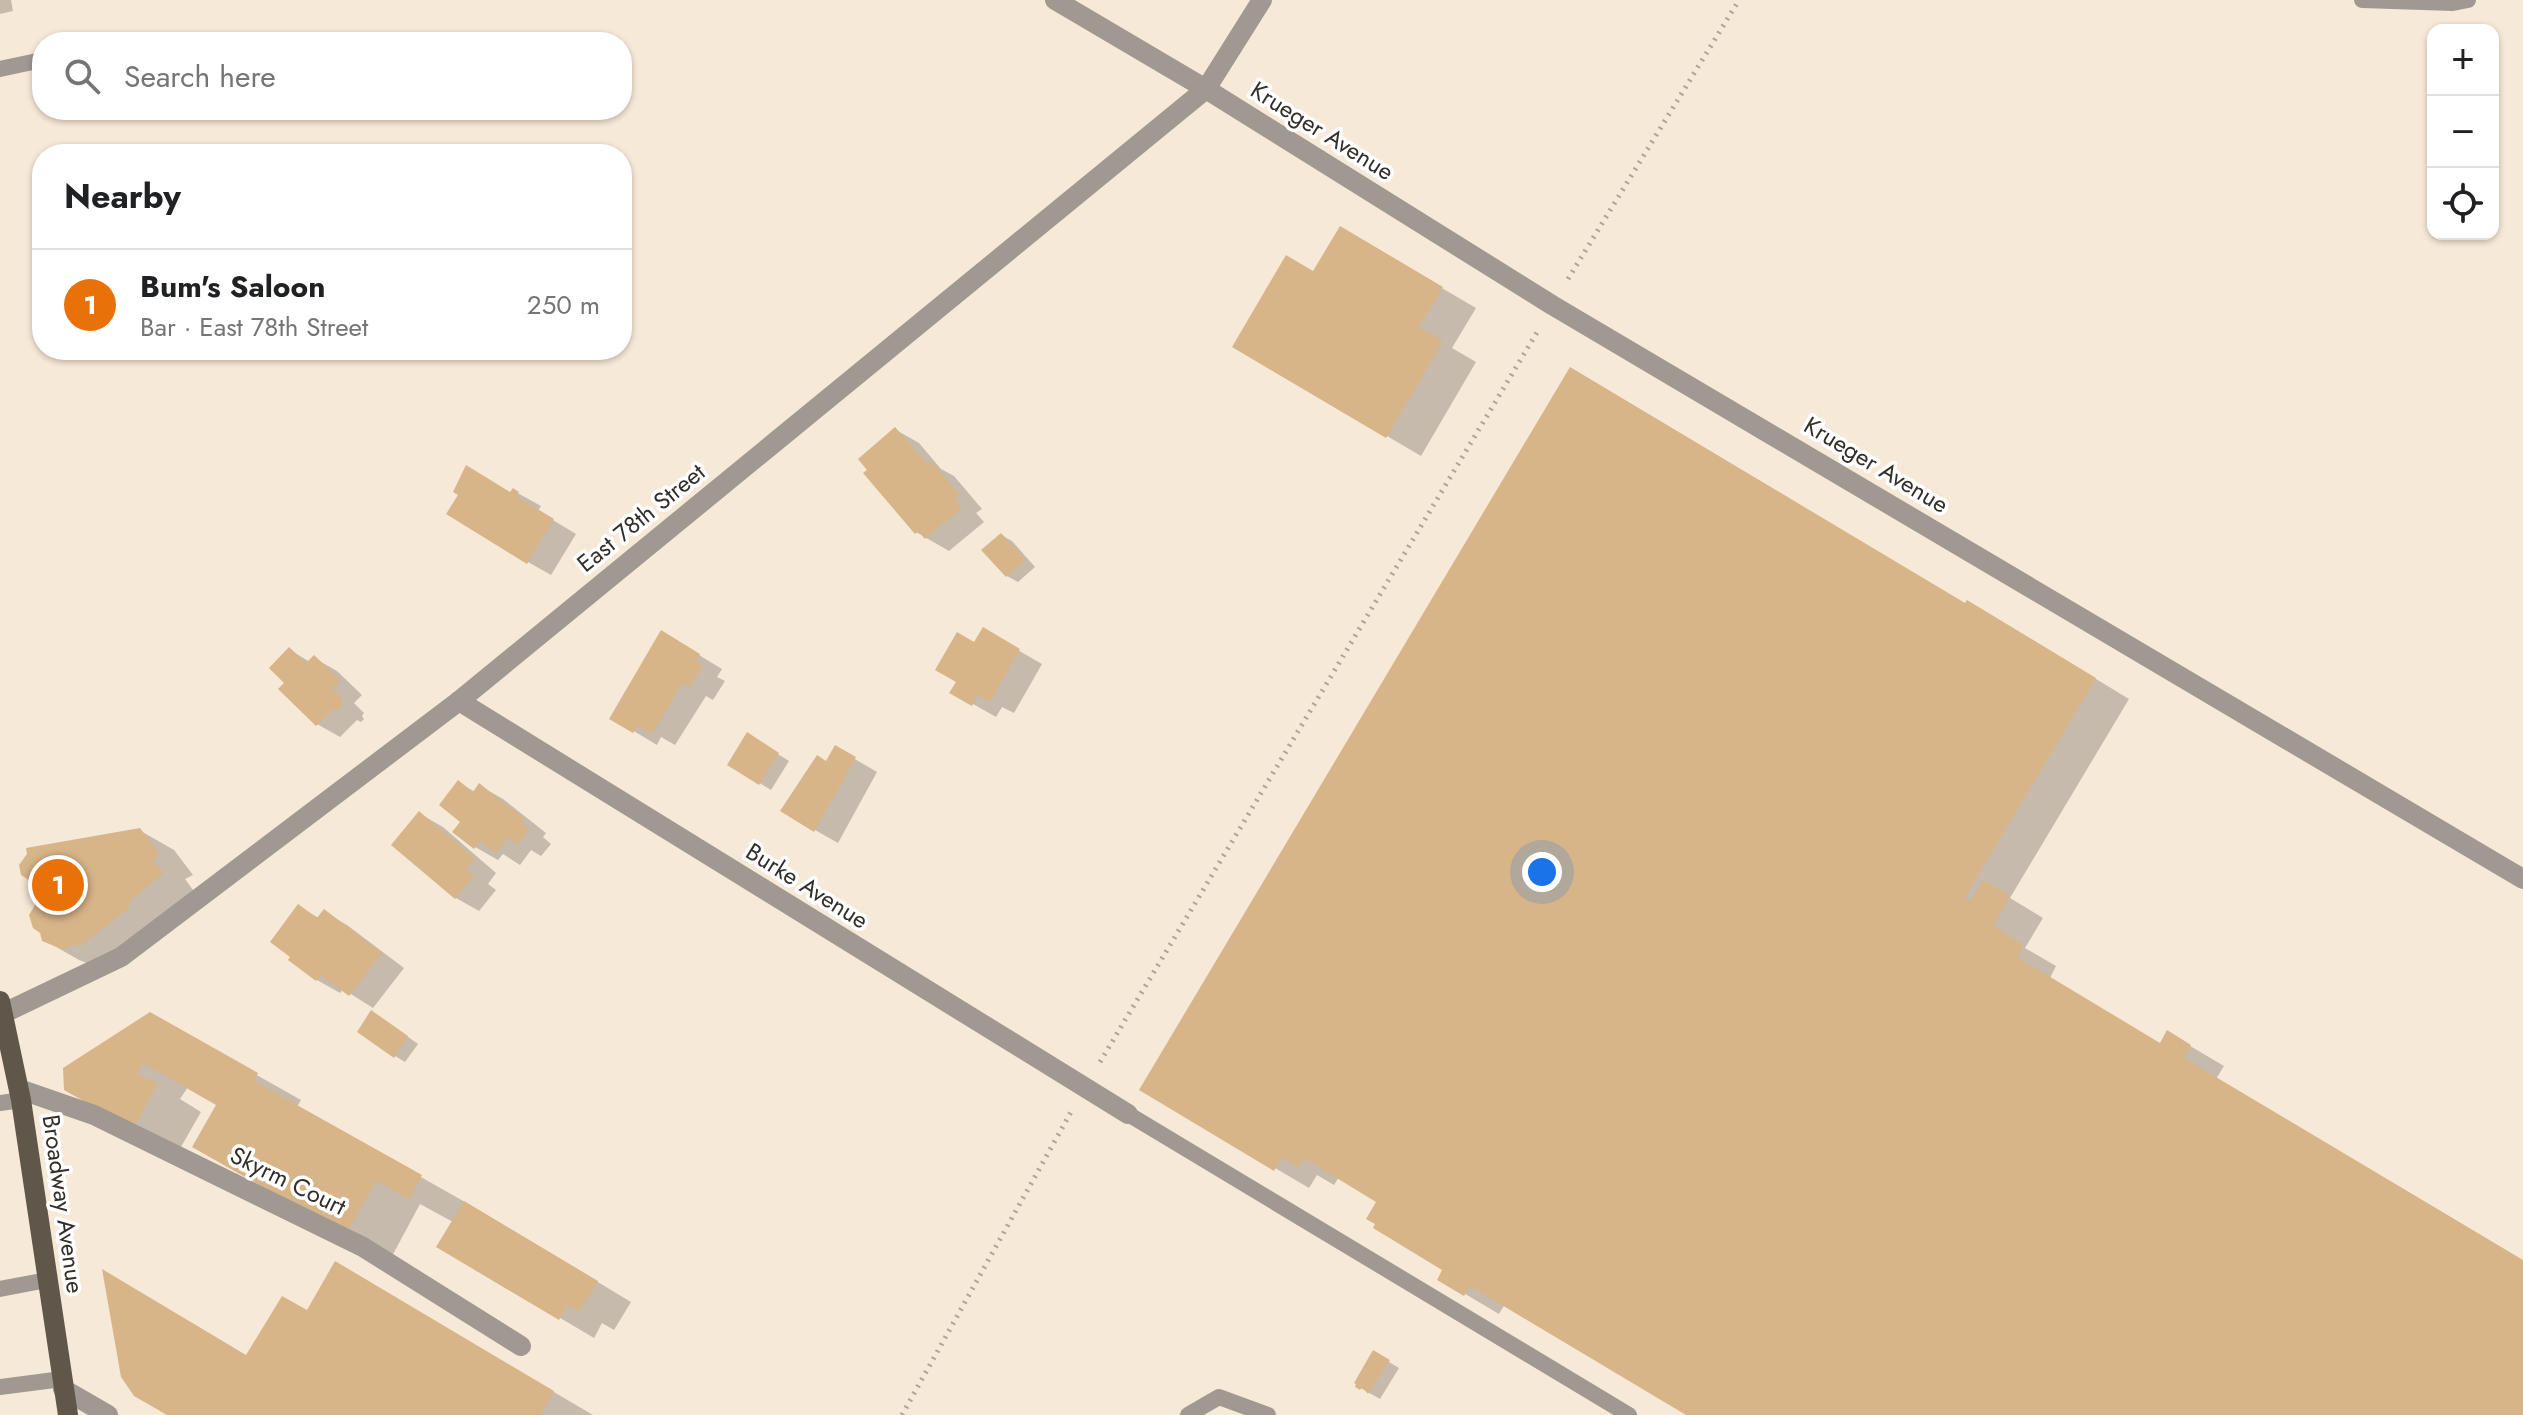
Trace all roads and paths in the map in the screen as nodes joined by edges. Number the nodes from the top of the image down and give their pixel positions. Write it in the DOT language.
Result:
graph roads {
  1 [pos="1055,0"];
  2 [pos="1262,0"];
  3 [pos="1739,0"];
  4 [pos="2362,0"];
  5 [pos="2468,0"];
  6 [pos="32,62"];
  7 [pos="0,69"];
  8 [pos="1206,89"];
  9 [pos="1567,281"];
  10 [pos="1539,329"];
  11 [pos="459,701"];
  12 [pos="2523,879"];
  13 [pos="1,1010"];
  14 [pos="1094,1071"];
  15 [pos="20,1094"];
  16 [pos="0,1103"];
  17 [pos="1071,1111"];
  18 [pos="1128,1114"];
  19 [pos="47,1280"];
  20 [pos="0,1289"];
  21 [pos="521,1346"];
  22 [pos="62,1384"];
  23 [pos="0,1387"];
  24 [pos="68,1415"];
  25 [pos="108,1415"];
  26 [pos="902,1415"];
  27 [pos="1188,1415"];
  28 [pos="1268,1415"];
  29 [pos="1629,1415"];
  1 -- 8 [label="street, Krueger Avenue"];
  2 -- 8 [label="street, East 78th Street"];
  3 -- 9 [label="path"];
  4 -- 5 [label="lane"];
  6 -- 7 [label="lane"];
  8 -- 11 [label="street, East 78th Street"];
  8 -- 12 [label="street, Krueger Avenue"];
  10 -- 14 [label="path"];
  11 -- 13 [label="street, East 78th Street"];
  11 -- 18 [label="street, Burke Avenue"];
  13 -- 15 [label="main road, Broadway Avenue"];
  15 -- 16 [label="lane"];
  15 -- 19 [label="main road, Broadway Avenue"];
  15 -- 21 [label="street, Skyrm Court"];
  17 -- 26 [label="path"];
  18 -- 29 [label="lane"];
  19 -- 20 [label="lane"];
  19 -- 22 [label="main road, Broadway Avenue"];
  22 -- 23 [label="lane"];
  22 -- 24 [label="main road, Broadway Avenue"];
  22 -- 25 [label="street"];
  27 -- 28 [label="lane"];
}
